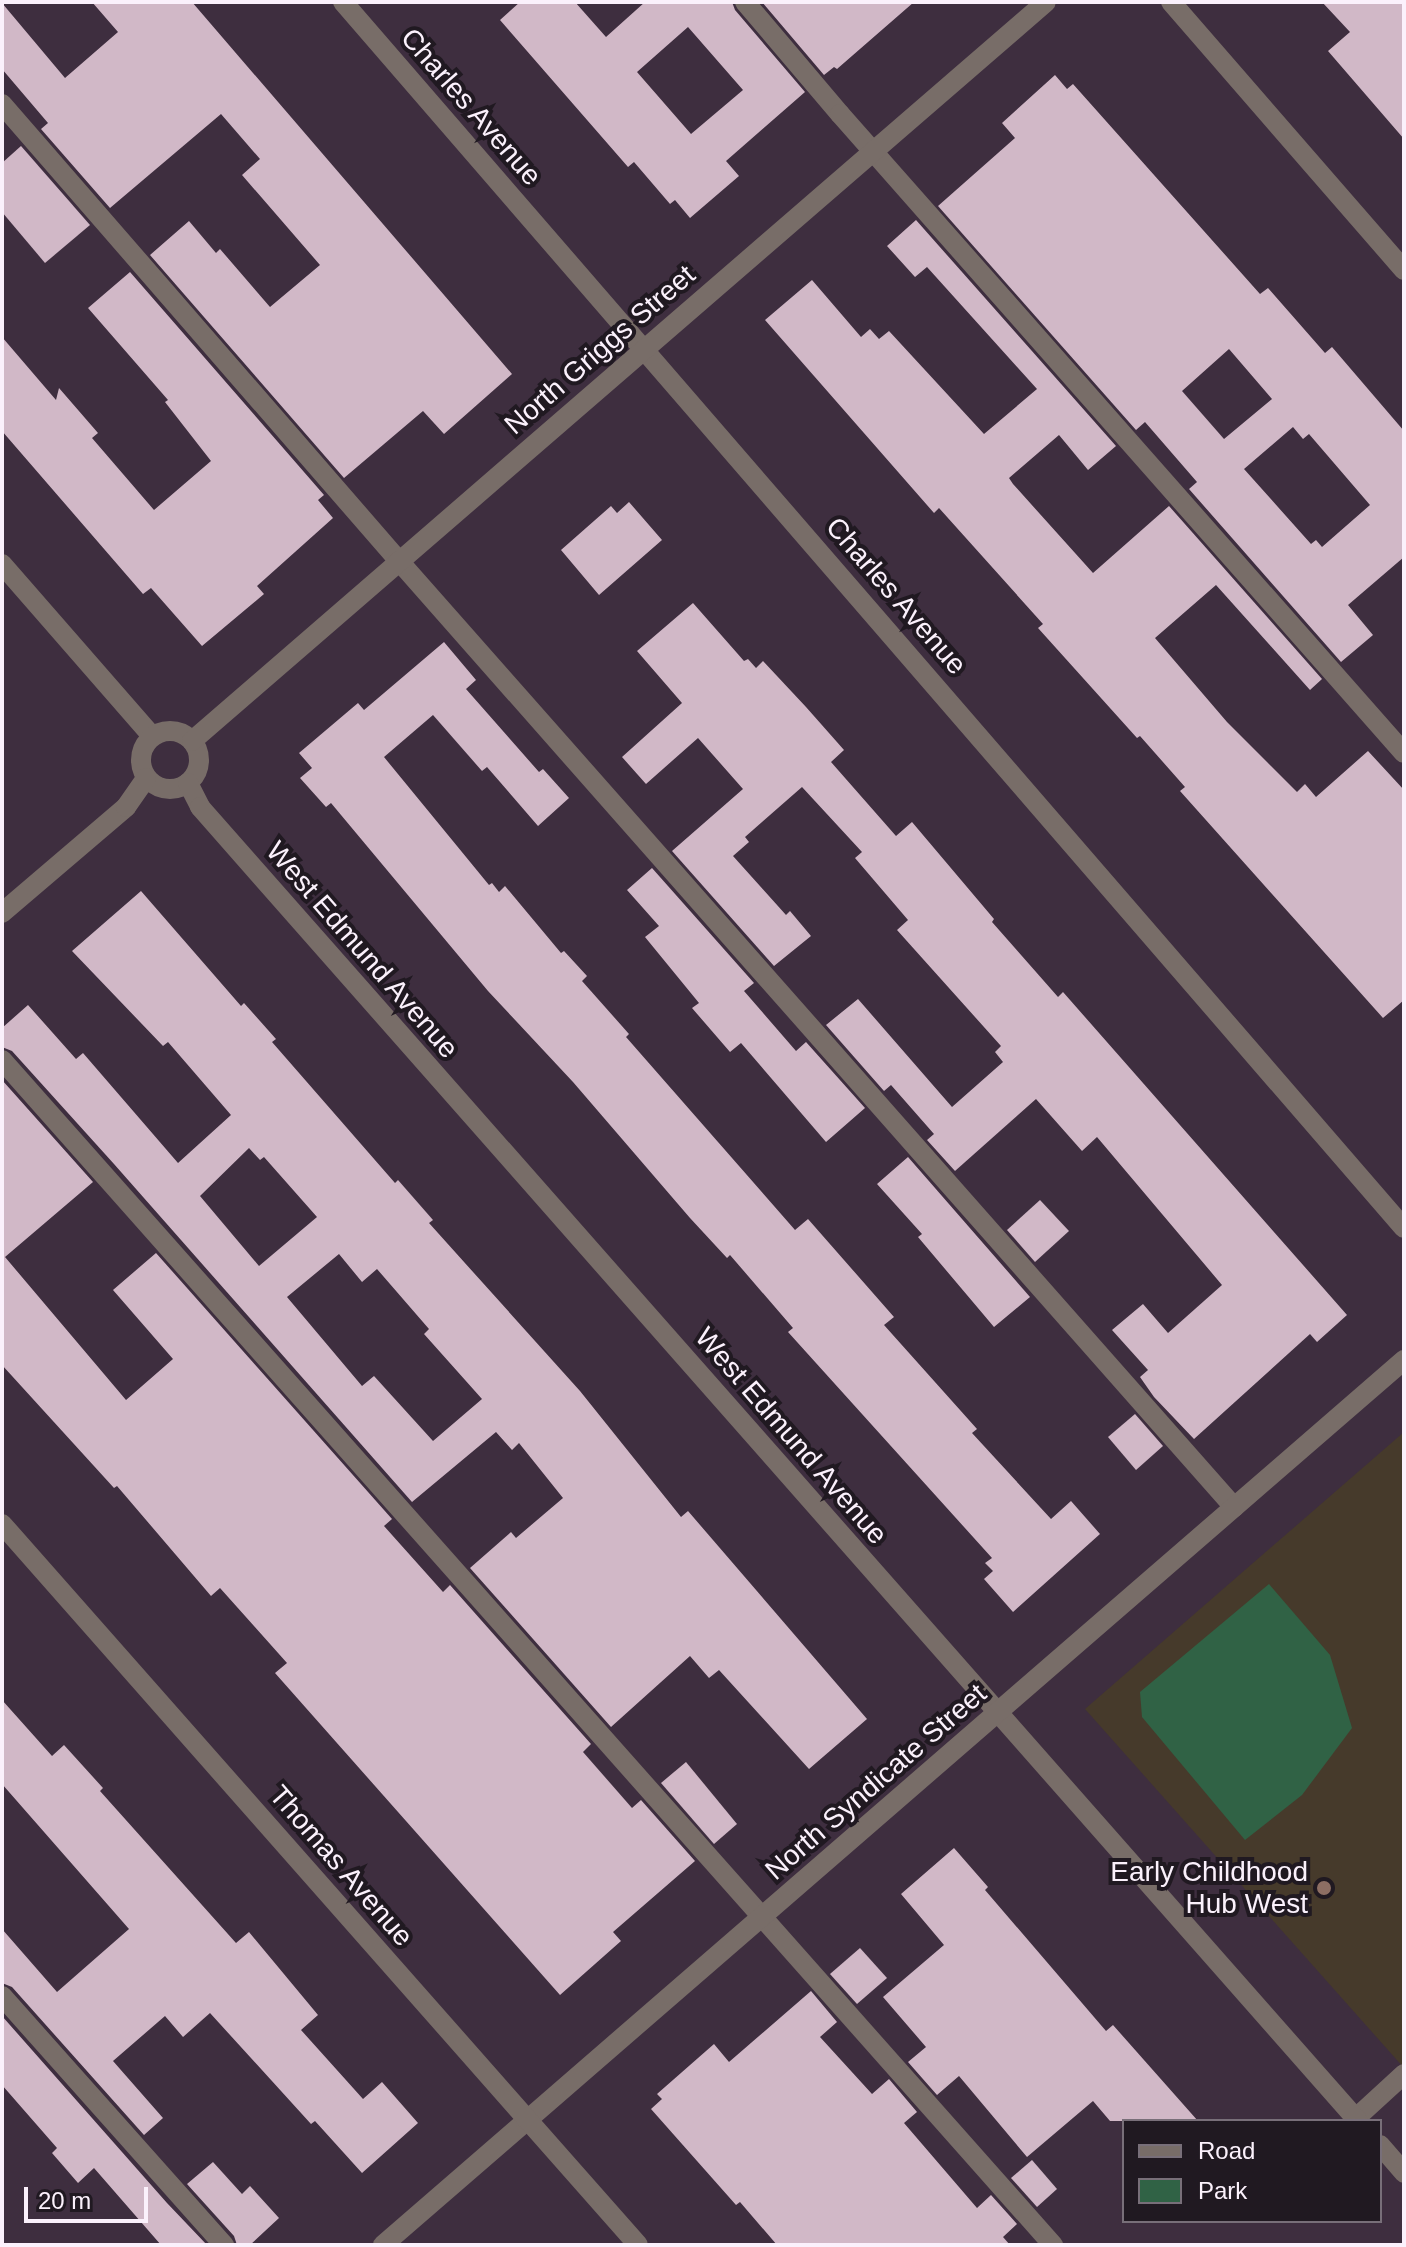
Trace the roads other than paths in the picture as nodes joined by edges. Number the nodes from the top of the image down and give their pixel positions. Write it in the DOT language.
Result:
graph roads {
  1 [pos="343,2"];
  2 [pos="745,2"];
  3 [pos="1046,2"];
  4 [pos="1171,2"];
  5 [pos="2,104"];
  6 [pos="873,151"];
  7 [pos="1404,270"];
  8 [pos="645,349"];
  9 [pos="399,561"];
  10 [pos="2,564"];
  11 [pos="152,736"];
  12 [pos="192,741"];
  13 [pos="1404,753"];
  14 [pos="146,778"];
  15 [pos="188,783"];
  16 [pos="2,913"];
  17 [pos="2,1060"];
  18 [pos="1404,1228"];
  19 [pos="1404,1360"];
  20 [pos="1234,1507"];
  21 [pos="2,1524"];
  22 [pos="998,1713"];
  23 [pos="763,1916"];
  24 [pos="2,1996"];
  25 [pos="1404,2074"];
  26 [pos="1357,2119"];
  27 [pos="528,2120"];
  28 [pos="1382,2147"];
  29 [pos="1404,2173"];
  30 [pos="224,2245"];
  31 [pos="383,2245"];
  32 [pos="638,2245"];
  33 [pos="1053,2245"];
  1 -- 8 [label="street, Charles Avenue"];
  2 -- 6 [label="street"];
  3 -- 6 [label="street, North Griggs Street"];
  4 -- 7 [label="street"];
  5 -- 9 [label="street"];
  6 -- 8 [label="street, North Griggs Street"];
  6 -- 13 [label="street"];
  8 -- 9 [label="street, North Griggs Street"];
  8 -- 18 [label="street, Charles Avenue"];
  9 -- 12 [label="street, North Griggs Street"];
  9 -- 20 [label="street"];
  10 -- 11 [label="street"];
  11 -- 12 [label="street"];
  11 -- 14 [label="street"];
  12 -- 15 [label="street"];
  14 -- 15 [label="street"];
  14 -- 16 [label="street"];
  15 -- 22 [label="street, West Edmund Avenue"];
  17 -- 23 [label="street"];
  19 -- 20 [label="street, North Syndicate Street"];
  20 -- 22 [label="street, North Syndicate Street"];
  21 -- 27 [label="street, Thomas Avenue"];
  22 -- 23 [label="street, North Syndicate Street"];
  22 -- 26 [label="street, West Edmund Avenue"];
  23 -- 27 [label="street, North Syndicate Street"];
  23 -- 33 [label="street"];
  24 -- 30 [label="street"];
  25 -- 26 [label="street"];
  27 -- 31 [label="street, North Syndicate Street"];
  27 -- 32 [label="street, Thomas Avenue"];
  28 -- 29 [label="street"];
}
